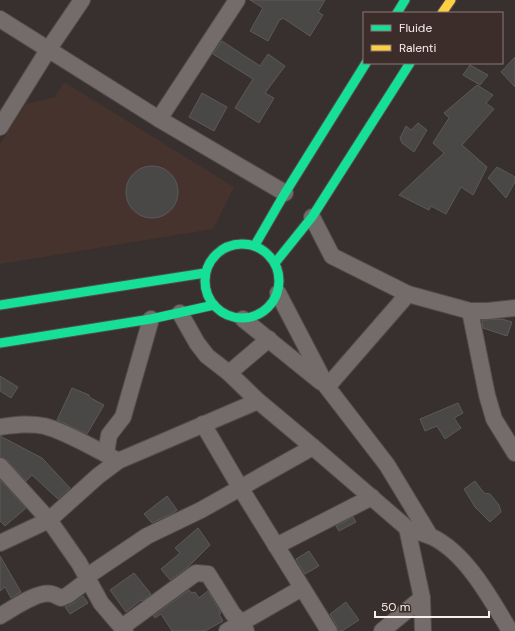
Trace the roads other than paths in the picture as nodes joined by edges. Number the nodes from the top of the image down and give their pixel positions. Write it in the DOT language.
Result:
graph roads {
  1 [pos="82,0"];
  2 [pos="237,0"];
  3 [pos="405,0"];
  4 [pos="451,0"];
  5 [pos="398,12"];
  6 [pos="443,12"];
  7 [pos="0,19"];
  8 [pos="48,50"];
  9 [pos="365,64"];
  10 [pos="409,64"];
  11 [pos="159,119"];
  12 [pos="0,127"];
  13 [pos="285,193"];
  14 [pos="312,217"];
  15 [pos="255,245"];
  16 [pos="275,263"];
  17 [pos="205,273"];
  18 [pos="278,293"];
  19 [pos="408,294"];
  20 [pos="0,305"];
  21 [pos="214,305"];
  22 [pos="514,309"];
  23 [pos="470,311"];
  24 [pos="180,313"];
  25 [pos="151,319"];
  26 [pos="243,319"];
  27 [pos="269,339"];
  28 [pos="0,344"];
  29 [pos="229,373"];
  30 [pos="327,387"];
  31 [pos="258,401"];
  32 [pos="203,424"];
  33 [pos="0,427"];
  34 [pos="313,447"];
  35 [pos="515,453"];
  36 [pos="112,458"];
  37 [pos="0,466"];
  38 [pos="240,489"];
  39 [pos="372,497"];
  40 [pos="49,520"];
  41 [pos="408,528"];
  42 [pos="430,536"];
  43 [pos="0,543"];
  44 [pos="276,546"];
  45 [pos="87,578"];
  46 [pos="302,588"];
  47 [pos="422,598"];
  48 [pos="0,616"];
  49 [pos="244,627"];
  50 [pos="124,629"];
  51 [pos="227,631"];
  52 [pos="329,631"];
  53 [pos="382,631"];
  54 [pos="423,631"];
  55 [pos="510,631"];
  1 -- 8 [label="street"];
  2 -- 11 [label="street"];
  3 -- 5 [label="main road"];
  4 -- 6 [label="main road"];
  7 -- 8 [label="street"];
  8 -- 11 [label="street"];
  8 -- 12 [label="street"];
  9 -- 13 [label="main road"];
  10 -- 14 [label="main road"];
  11 -- 13 [label="street"];
  13 -- 15 [label="main road"];
  14 -- 16 [label="main road"];
  14 -- 19 [label="street"];
  15 -- 16 [label="main road"];
  15 -- 17 [label="main road"];
  16 -- 18 [label="main road"];
  17 -- 20 [label="main road"];
  17 -- 21 [label="main road"];
  18 -- 26 [label="main road"];
  18 -- 30 [label="street"];
  19 -- 23 [label="street"];
  19 -- 30 [label="street"];
  21 -- 24 [label="main road"];
  21 -- 26 [label="main road"];
  22 -- 23 [label="street"];
  23 -- 35 [label="street"];
  24 -- 25 [label="main road"];
  24 -- 29 [label="street"];
  25 -- 28 [label="main road"];
  25 -- 36 [label="street"];
  26 -- 27 [label="street"];
  27 -- 29 [label="street"];
  27 -- 30 [label="street"];
  29 -- 31 [label="street"];
  30 -- 42 [label="street"];
  31 -- 32 [label="street"];
  31 -- 34 [label="street"];
  32 -- 36 [label="street"];
  32 -- 38 [label="street"];
  33 -- 36 [label="street"];
  34 -- 38 [label="street"];
  34 -- 39 [label="street"];
  36 -- 40 [label="street"];
  37 -- 40 [label="street"];
  38 -- 44 [label="street"];
  38 -- 45 [label="street"];
  39 -- 41 [label="street"];
  39 -- 44 [label="street"];
  40 -- 43 [label="street"];
  40 -- 45 [label="street"];
  41 -- 42 [label="street"];
  41 -- 47 [label="street"];
  42 -- 55 [label="street"];
  44 -- 46 [label="street"];
  45 -- 48 [label="street"];
  45 -- 50 [label="street"];
  46 -- 49 [label="street"];
  46 -- 52 [label="street"];
  47 -- 53 [label="street"];
  47 -- 54 [label="street"];
  49 -- 50 [label="street"];
  49 -- 51 [label="street"];
}
